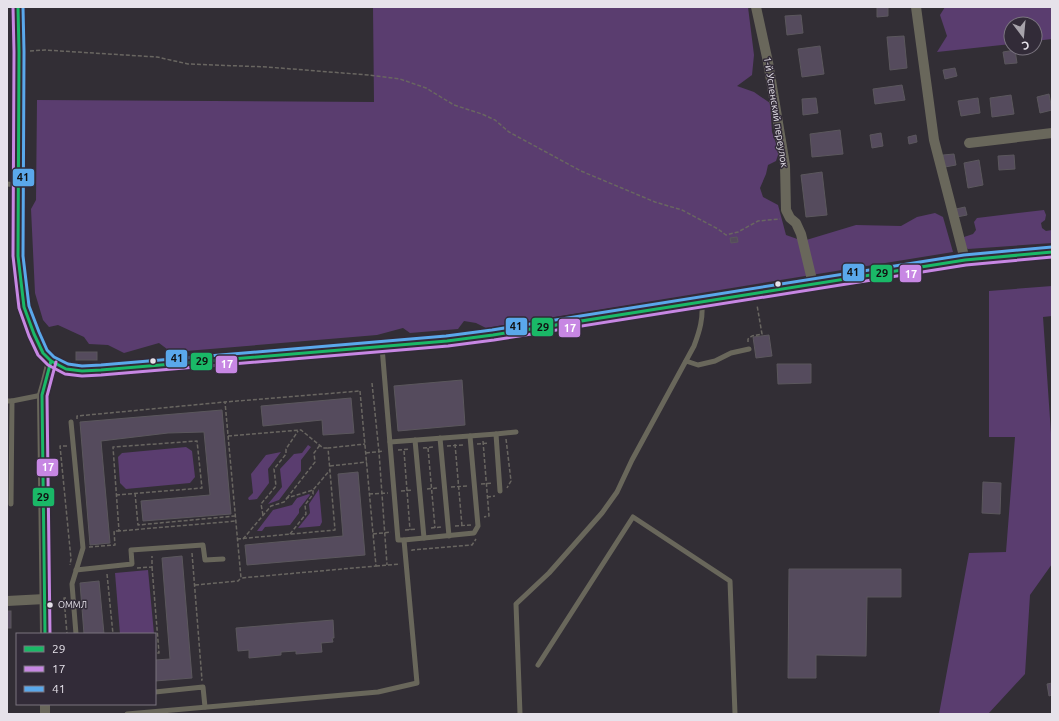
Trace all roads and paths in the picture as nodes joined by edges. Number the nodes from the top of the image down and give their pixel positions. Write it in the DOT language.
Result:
graph roads {
  1 [pos="18,7"];
  2 [pos="756,7"];
  3 [pos="916,7"];
  4 [pos="19,52"];
  5 [pos="1052,134"];
  6 [pos="968,144"];
  7 [pos="12,185"];
  8 [pos="790,218"];
  9 [pos="1052,252"];
  10 [pos="965,260"];
  11 [pos="813,284"];
  12 [pos="702,302"];
  13 [pos="757,303"];
  14 [pos="382,346"];
  15 [pos="749,349"];
  16 [pos="51,361"];
  17 [pos="686,361"];
  18 [pos="372,383"];
  19 [pos="42,395"];
  20 [pos="9,401"];
  21 [pos="225,402"];
  22 [pos="71,422"];
  23 [pos="78,423"];
  24 [pos="298,431"];
  25 [pos="516,432"];
  26 [pos="496,434"];
  27 [pos="228,436"];
  28 [pos="470,436"];
  29 [pos="455,437"];
  30 [pos="440,438"];
  31 [pos="427,439"];
  32 [pos="415,440"];
  33 [pos="403,441"];
  34 [pos="390,442"];
  35 [pos="365,444"];
  36 [pos="73,445"];
  37 [pos="320,445"];
  38 [pos="328,448"];
  39 [pos="367,462"];
  40 [pos="330,466"];
  41 [pos="330,470"];
  42 [pos="499,483"];
  43 [pos="475,485"];
  44 [pos="459,486"];
  45 [pos="444,487"];
  46 [pos="431,488"];
  47 [pos="313,490"];
  48 [pos="420,490"];
  49 [pos="407,491"];
  50 [pos="500,491"];
  51 [pos="394,492"];
  52 [pos="135,493"];
  53 [pos="382,493"];
  54 [pos="370,494"];
  55 [pos="116,495"];
  56 [pos="287,498"];
  57 [pos="11,504"];
  58 [pos="263,515"];
  59 [pos="235,516"];
  60 [pos="236,521"];
  61 [pos="119,530"];
  62 [pos="290,534"];
  63 [pos="462,534"];
  64 [pos="448,536"];
  65 [pos="435,537"];
  66 [pos="424,538"];
  67 [pos="237,539"];
  68 [pos="243,539"];
  69 [pos="411,539"];
  70 [pos="404,540"];
  71 [pos="88,545"];
  72 [pos="463,546"];
  73 [pos="437,548"];
  74 [pos="412,550"];
  75 [pos="192,552"];
  76 [pos="158,555"];
  77 [pos="223,559"];
  78 [pos="388,565"];
  79 [pos="70,566"];
  80 [pos="152,566"];
  81 [pos="137,568"];
  82 [pos="76,570"];
  83 [pos="107,571"];
  84 [pos="241,578"];
  85 [pos="195,585"];
  86 [pos="67,598"];
  87 [pos="45,599"];
  88 [pos="7,601"];
  89 [pos="45,633"];
  90 [pos="67,633"];
  91 [pos="76,633"];
  92 [pos="113,633"];
  93 [pos="156,653"];
  94 [pos="538,665"];
  95 [pos="202,680"];
  96 [pos="156,692"];
  97 [pos="205,707"];
  98 [pos="127,714"];
  99 [pos="520,714"];
  100 [pos="735,714"];
  1 -- 4 [label="main road"];
  2 -- 8 [label="street, 1-й Успенский переулок"];
  3 -- 10 [label="street"];
  4 -- 7 [label="main road"];
  4 -- 8 [label="path"];
  5 -- 6 [label="street"];
  7 -- 16 [label="main road"];
  8 -- 11 [label="street, 1-й Успенский переулок"];
  9 -- 10 [label="main road"];
  10 -- 11 [label="main road"];
  11 -- 12 [label="main road"];
  12 -- 14 [label="main road"];
  12 -- 17 [label="lane"];
  13 -- 15 [label="path"];
  14 -- 16 [label="main road"];
  14 -- 34 [label="lane"];
  15 -- 17 [label="lane"];
  16 -- 19 [label="street"];
  17 -- 99 [label="lane"];
  18 -- 53 [label="path"];
  19 -- 20 [label="lane"];
  19 -- 87 [label="street"];
  20 -- 57 [label="lane"];
  21 -- 23 [label="path"];
  21 -- 27 [label="path"];
  21 -- 35 [label="path"];
  22 -- 36 [label="lane"];
  24 -- 27 [label="path"];
  24 -- 37 [label="path"];
  24 -- 58 [label="path"];
  25 -- 26 [label="lane"];
  26 -- 28 [label="lane"];
  26 -- 42 [label="lane"];
  27 -- 59 [label="path"];
  28 -- 29 [label="lane"];
  28 -- 43 [label="lane"];
  29 -- 30 [label="lane"];
  29 -- 44 [label="path"];
  30 -- 31 [label="lane"];
  30 -- 45 [label="lane"];
  31 -- 32 [label="lane"];
  31 -- 46 [label="path"];
  32 -- 33 [label="lane"];
  32 -- 48 [label="lane"];
  33 -- 34 [label="lane"];
  33 -- 49 [label="path"];
  34 -- 51 [label="lane"];
  35 -- 38 [label="path"];
  35 -- 39 [label="path"];
  36 -- 79 [label="path"];
  36 -- 82 [label="lane"];
  37 -- 38 [label="path"];
  37 -- 56 [label="path"];
  38 -- 40 [label="path"];
  39 -- 40 [label="path"];
  39 -- 54 [label="path"];
  40 -- 41 [label="path"];
  41 -- 47 [label="path"];
  41 -- 62 [label="path"];
  42 -- 43 [label="path"];
  42 -- 50 [label="lane"];
  43 -- 44 [label="path"];
  43 -- 63 [label="lane"];
  44 -- 45 [label="path"];
  44 -- 63 [label="path"];
  45 -- 46 [label="path"];
  45 -- 64 [label="lane"];
  46 -- 48 [label="path"];
  46 -- 65 [label="path"];
  47 -- 56 [label="path"];
  47 -- 62 [label="path"];
  48 -- 49 [label="path"];
  48 -- 66 [label="lane"];
  49 -- 51 [label="path"];
  49 -- 69 [label="path"];
  51 -- 53 [label="path"];
  51 -- 70 [label="lane"];
  52 -- 55 [label="path"];
  52 -- 55 [label="path"];
  52 -- 59 [label="path"];
  53 -- 54 [label="path"];
  53 -- 78 [label="path"];
  54 -- 84 [label="path"];
  55 -- 61 [label="path"];
  56 -- 58 [label="path"];
  58 -- 68 [label="path"];
  59 -- 60 [label="path"];
  60 -- 61 [label="path"];
  60 -- 67 [label="path"];
  61 -- 71 [label="path"];
  62 -- 68 [label="path"];
  63 -- 64 [label="lane"];
  63 -- 72 [label="path"];
  64 -- 65 [label="lane"];
  65 -- 66 [label="lane"];
  65 -- 73 [label="path"];
  66 -- 69 [label="lane"];
  67 -- 68 [label="path"];
  67 -- 84 [label="path"];
  69 -- 70 [label="lane"];
  69 -- 74 [label="path"];
  70 -- 97 [label="lane"];
  75 -- 85 [label="path"];
  76 -- 80 [label="path"];
  77 -- 82 [label="lane"];
  80 -- 81 [label="path"];
  80 -- 93 [label="path"];
  82 -- 91 [label="lane"];
  83 -- 92 [label="path"];
  84 -- 85 [label="path"];
  85 -- 95 [label="path"];
  86 -- 90 [label="path"];
  87 -- 88 [label="street"];
  87 -- 89 [label="street"];
  94 -- 100 [label="lane"];
  96 -- 97 [label="lane"];
  97 -- 98 [label="lane"];
}
